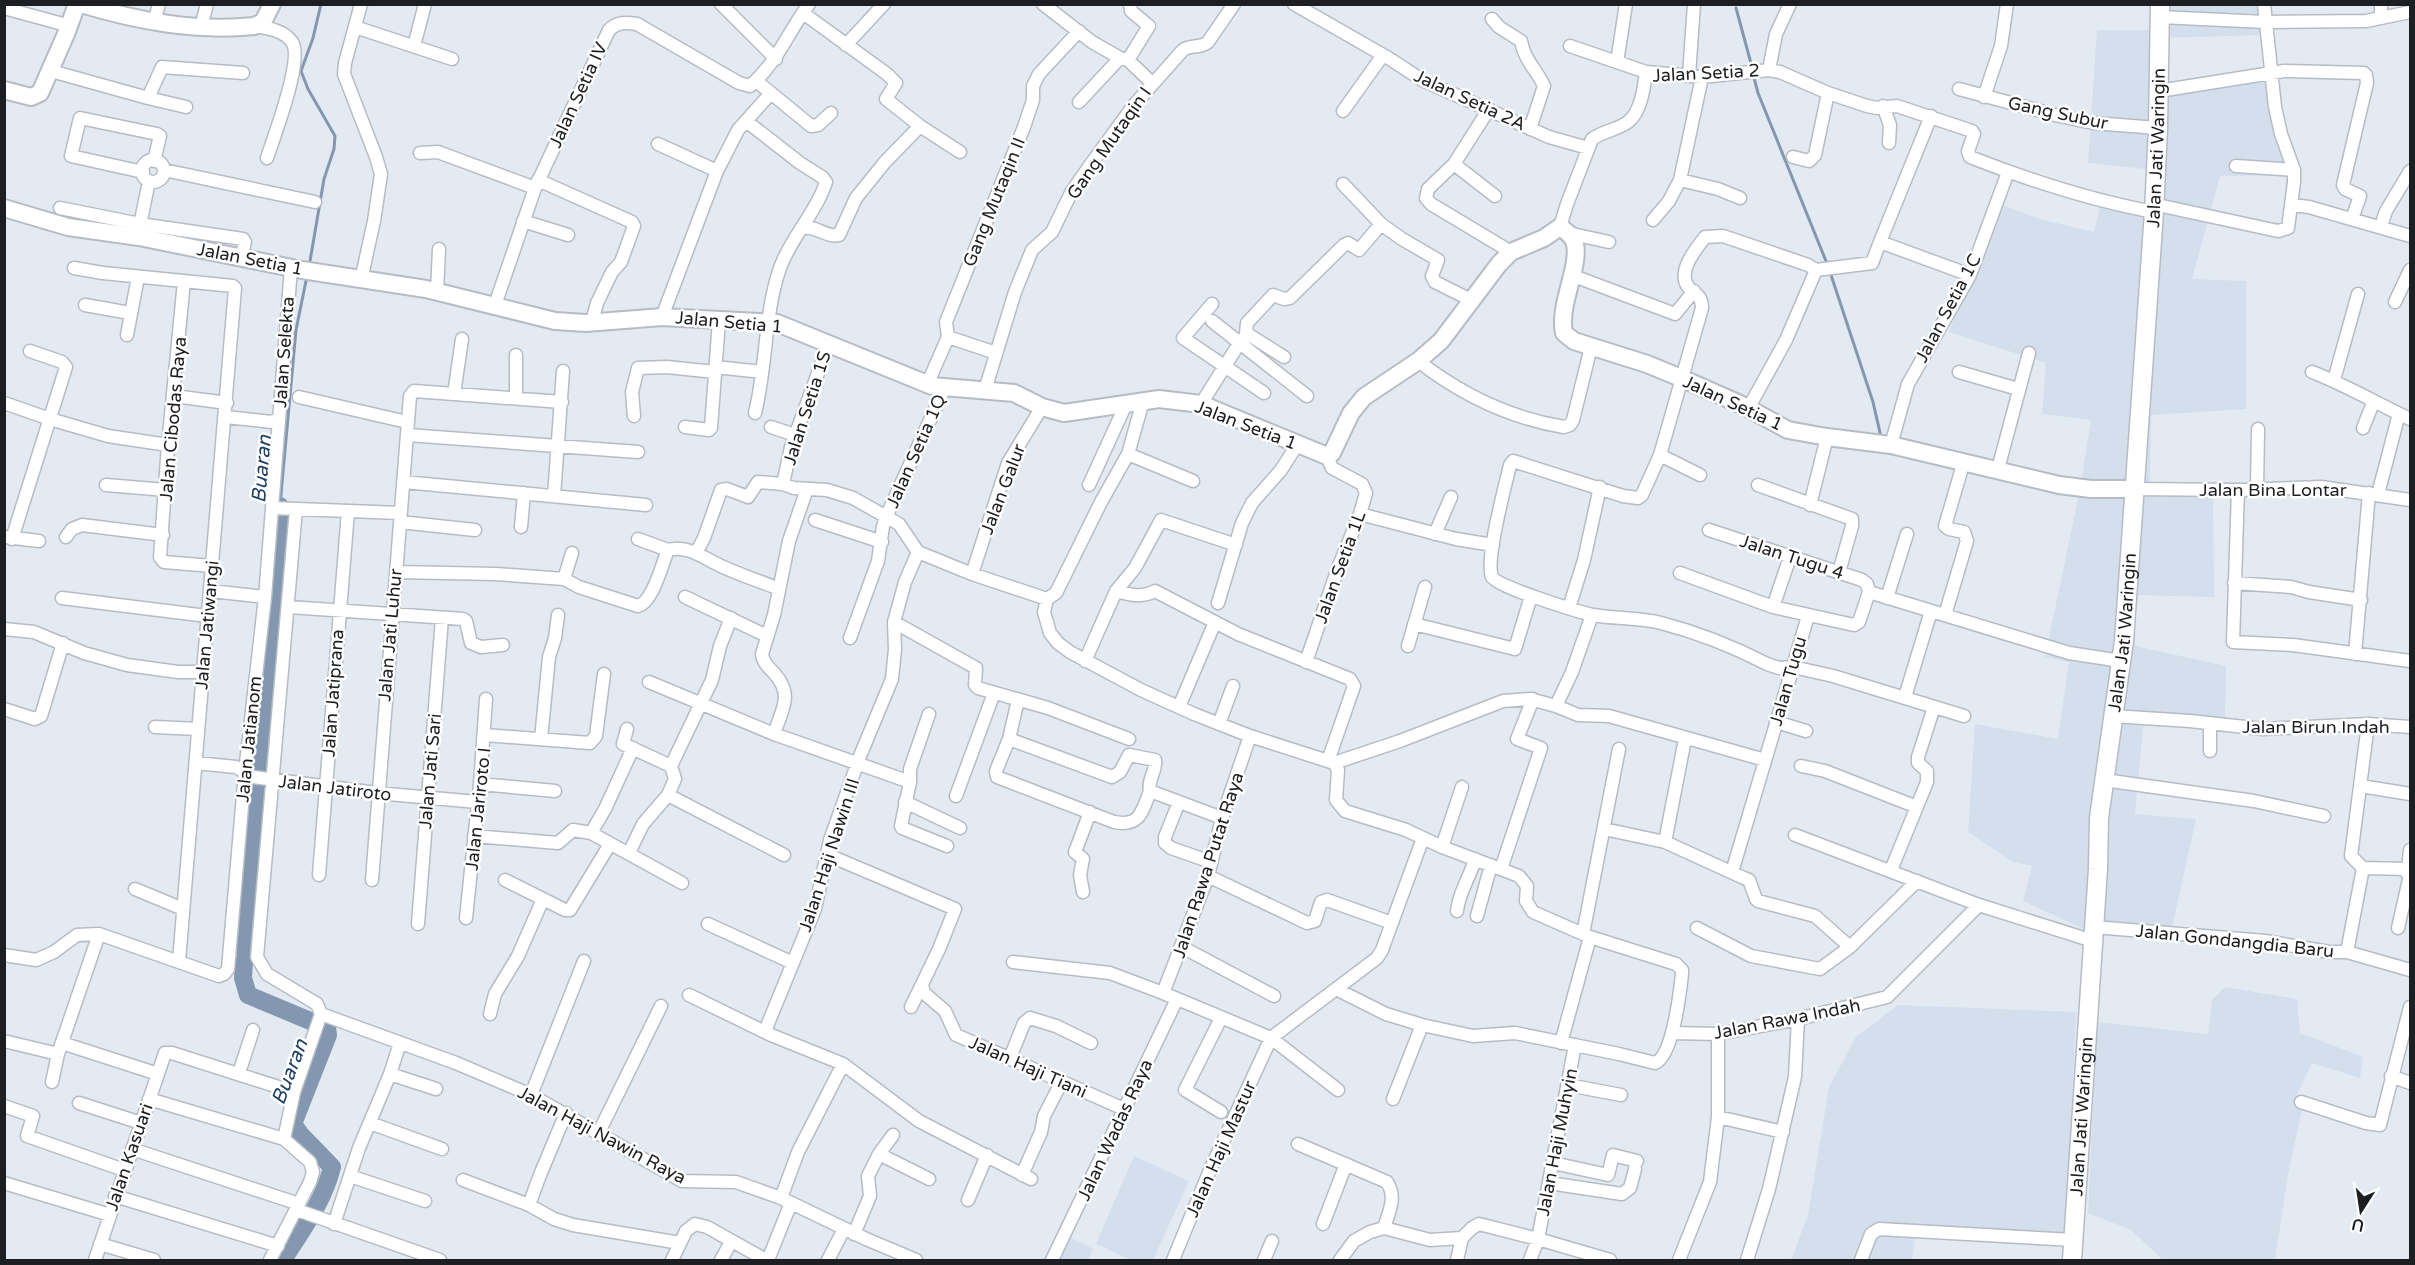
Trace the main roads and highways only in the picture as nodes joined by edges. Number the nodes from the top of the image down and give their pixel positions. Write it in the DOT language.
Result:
graph roads {
  1 [pos="2160,11"];
  2 [pos="2072,1260"];
  1 -- 2 [label="main road, Jalan Jati Waringin"];
}
